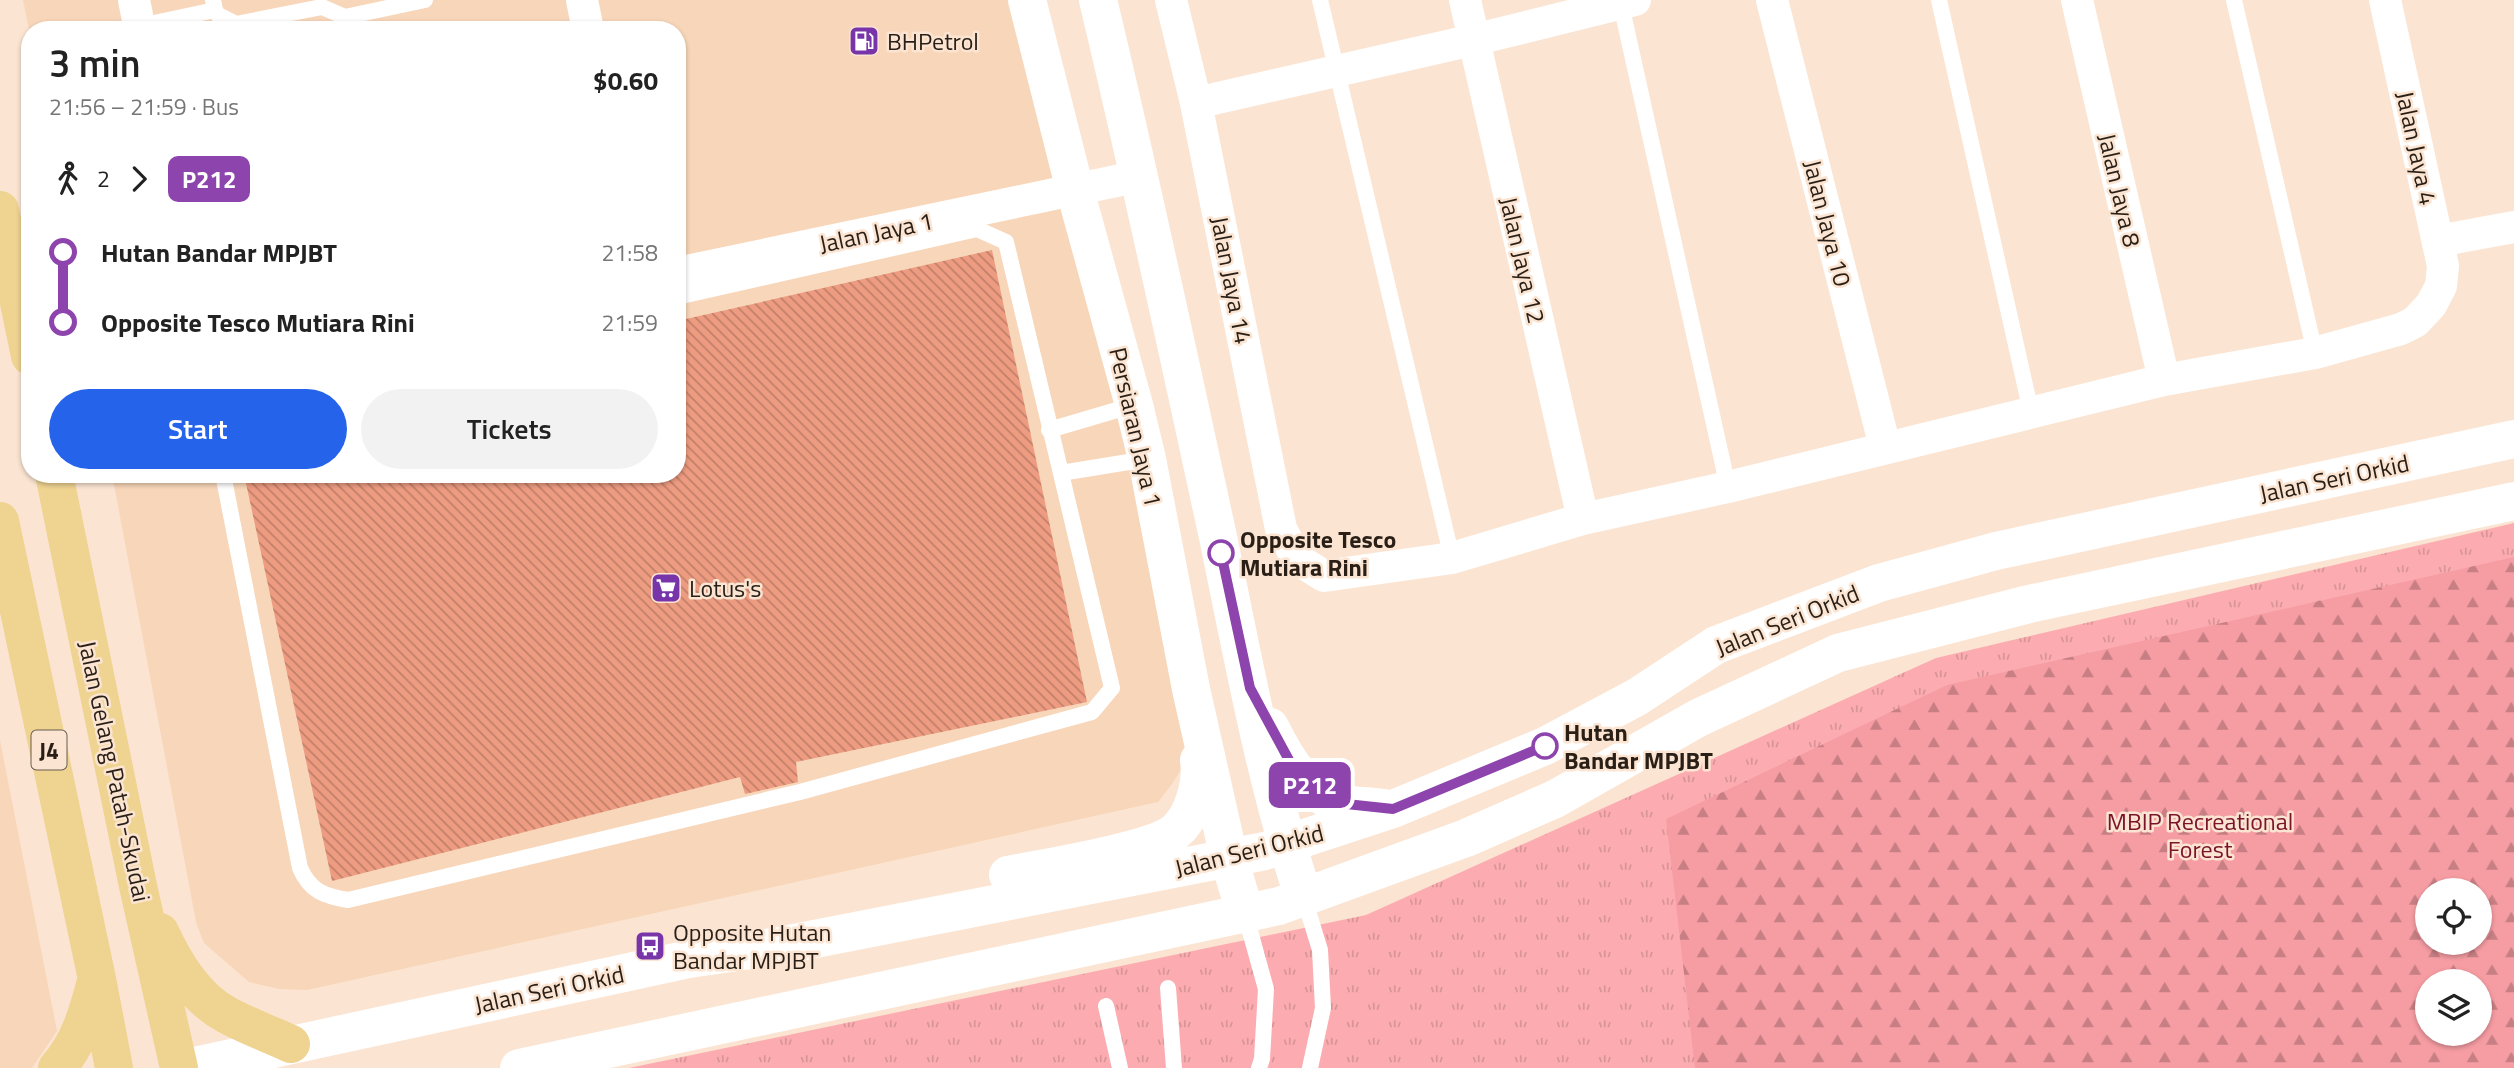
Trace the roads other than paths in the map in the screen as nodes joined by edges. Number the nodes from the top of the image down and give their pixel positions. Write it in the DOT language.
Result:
graph roads {
  1 [pos="425,0"];
  2 [pos="582,0"];
  3 [pos="1027,0"];
  4 [pos="1098,0"];
  5 [pos="1171,0"];
  6 [pos="1320,0"];
  7 [pos="1465,0"];
  8 [pos="1772,0"];
  9 [pos="1939,0"];
  10 [pos="2077,0"];
  11 [pos="2234,0"];
  12 [pos="2385,0"];
  13 [pos="1625,1"];
  14 [pos="214,5"];
  15 [pos="277,8"];
  16 [pos="138,19"];
  17 [pos="228,21"];
  18 [pos="244,21"];
  19 [pos="586,21"];
  20 [pos="1473,40"];
  21 [pos="1338,71"];
  22 [pos="1196,103"];
  23 [pos="1140,176"];
  24 [pos="1075,190"];
  25 [pos="0,210"];
  26 [pos="2514,227"];
  27 [pos="2438,241"];
  28 [pos="686,271"];
  29 [pos="686,295"];
  30 [pos="21,312"];
  31 [pos="2315,353"];
  32 [pos="2164,380"];
  33 [pos="1134,405"];
  34 [pos="2031,412"];
  35 [pos="1049,430"];
  36 [pos="2514,439"];
  37 [pos="1885,447"];
  38 [pos="1147,459"];
  39 [pos="1061,473"];
  40 [pos="56,483"];
  41 [pos="225,483"];
  42 [pos="1728,487"];
  43 [pos="2514,500"];
  44 [pos="1583,519"];
  45 [pos="0,521"];
  46 [pos="1452,558"];
  47 [pos="1250,688"];
  48 [pos="1191,689"];
  49 [pos="1393,809"];
  50 [pos="1286,845"];
  51 [pos="1230,858"];
  52 [pos="138,886"];
  53 [pos="1304,898"];
  54 [pos="1245,913"];
  55 [pos="779,946"];
  56 [pos="97,979"];
  57 [pos="1168,988"];
  58 [pos="1106,1006"];
  59 [pos="291,1044"];
  60 [pos="57,1068"];
  61 [pos="114,1068"];
  62 [pos="179,1068"];
  63 [pos="185,1068"];
  64 [pos="519,1068"];
  65 [pos="1120,1068"];
  66 [pos="1174,1068"];
  67 [pos="1259,1068"];
  68 [pos="1310,1068"];
  1 -- 15 [label="lane"];
  2 -- 19 [label="street"];
  3 -- 24 [label="main road, Persiaran Jaya 1"];
  4 -- 23 [label="main road"];
  5 -- 22 [label="street, Jalan Jaya 14"];
  6 -- 21 [label="lane"];
  7 -- 20 [label="street, Jalan Jaya 12"];
  8 -- 37 [label="street, Jalan Jaya 10"];
  9 -- 34 [label="lane"];
  10 -- 32 [label="street, Jalan Jaya 8"];
  11 -- 31 [label="lane"];
  12 -- 27 [label="street, Jalan Jaya 4"];
  13 -- 20 [label="street"];
  13 -- 42 [label="lane"];
  14 -- 16 [label="lane"];
  14 -- 17 [label="lane"];
  15 -- 18 [label="lane"];
  20 -- 21 [label="street"];
  20 -- 44 [label="street, Jalan Jaya 12"];
  21 -- 22 [label="street"];
  21 -- 46 [label="lane"];
  22 -- 46 [label="street, Jalan Jaya 14"];
  23 -- 24 [label="street, Jalan Jaya 1"];
  23 -- 47 [label="main road"];
  24 -- 28 [label="street, Jalan Jaya 1"];
  24 -- 33 [label="main road, Persiaran Jaya 1"];
  25 -- 30 [label="main road"];
  26 -- 27 [label="street"];
  27 -- 31 [label="street, Jalan Jaya 4"];
  29 -- 35 [label="lane"];
  31 -- 32 [label="street"];
  32 -- 34 [label="street"];
  33 -- 35 [label="lane"];
  33 -- 38 [label="main road, Persiaran Jaya 1"];
  34 -- 37 [label="street"];
  35 -- 39 [label="lane"];
  36 -- 49 [label="main road, Jalan Seri Orkid"];
  37 -- 42 [label="street"];
  38 -- 39 [label="lane"];
  38 -- 48 [label="main road, Persiaran Jaya 1"];
  39 -- 41 [label="lane"];
  40 -- 52 [label="main road, Jalan Gelang Patah-Skudai"];
  42 -- 44 [label="street"];
  43 -- 53 [label="main road, Jalan Seri Orkid"];
  44 -- 46 [label="street"];
  45 -- 56 [label="main road, J4"];
  47 -- 49 [label="main road"];
  47 -- 50 [label="main road"];
  48 -- 51 [label="main road, Persiaran Jaya 1"];
  48 -- 55 [label="main road"];
  49 -- 50 [label="main road, Jalan Seri Orkid"];
  50 -- 51 [label="main road, Jalan Seri Orkid"];
  50 -- 53 [label="main road"];
  51 -- 54 [label="main road, Persiaran Jaya 1"];
  51 -- 55 [label="main road, Jalan Seri Orkid"];
  52 -- 59 [label="main road"];
  52 -- 62 [label="main road, Jalan Gelang Patah-Skudai"];
  53 -- 54 [label="main road, Jalan Seri Orkid"];
  53 -- 68 [label="lane"];
  54 -- 64 [label="main road, Jalan Seri Orkid"];
  54 -- 67 [label="lane"];
  55 -- 59 [label="main road, Jalan Seri Orkid"];
  56 -- 60 [label="main road"];
  56 -- 61 [label="main road, J4"];
  57 -- 66 [label="lane"];
  58 -- 65 [label="lane"];
  59 -- 63 [label="main road, Jalan Seri Orkid"];
}
